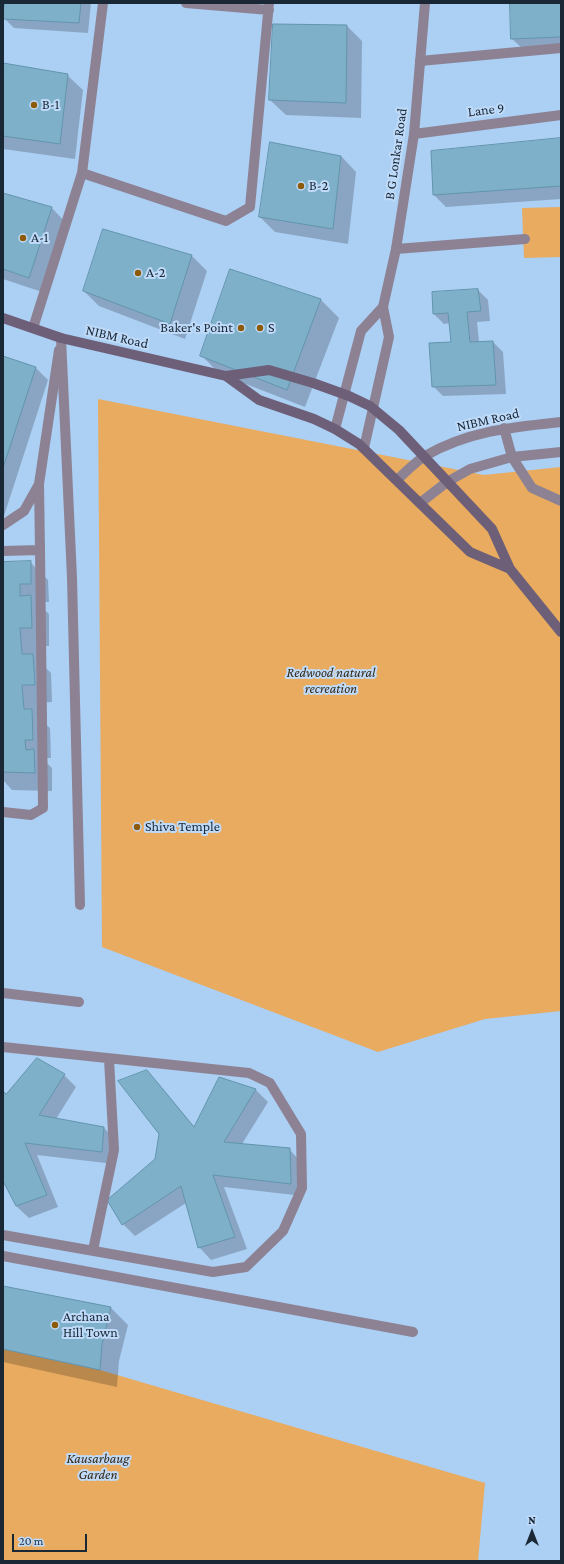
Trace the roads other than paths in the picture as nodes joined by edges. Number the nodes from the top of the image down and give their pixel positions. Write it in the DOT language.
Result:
graph roads {
  1 [pos="104,3"];
  2 [pos="186,3"];
  3 [pos="425,3"];
  4 [pos="269,6"];
  5 [pos="561,48"];
  6 [pos="420,61"];
  7 [pos="561,115"];
  8 [pos="414,134"];
  9 [pos="82,173"];
  10 [pos="525,239"];
  11 [pos="396,249"];
  12 [pos="382,307"];
  13 [pos="3,318"];
  14 [pos="33,328"];
  15 [pos="61,338"];
  16 [pos="226,376"];
  17 [pos="344,394"];
  18 [pos="373,409"];
  19 [pos="561,422"];
  20 [pos="504,428"];
  21 [pos="335,429"];
  22 [pos="364,448"];
  23 [pos="561,452"];
  24 [pos="424,456"];
  25 [pos="512,457"];
  26 [pos="397,480"];
  27 [pos="447,482"];
  28 [pos="39,484"];
  29 [pos="561,501"];
  30 [pos="420,503"];
  31 [pos="3,525"];
  32 [pos="40,550"];
  33 [pos="3,551"];
  34 [pos="510,569"];
  35 [pos="561,632"];
  36 [pos="3,812"];
  37 [pos="80,905"];
  38 [pos="3,993"];
  39 [pos="79,1002"];
  40 [pos="3,1047"];
  41 [pos="109,1059"];
  42 [pos="3,1235"];
  43 [pos="93,1250"];
  44 [pos="3,1256"];
  45 [pos="413,1332"];
  1 -- 9 [label="street"];
  2 -- 4 [label="street"];
  3 -- 6 [label="street, B G Lonkar Road"];
  4 -- 9 [label="street"];
  5 -- 6 [label="street"];
  6 -- 8 [label="street, B G Lonkar Road"];
  7 -- 8 [label="street, Lane 9"];
  8 -- 11 [label="street, B G Lonkar Road"];
  9 -- 14 [label="street"];
  10 -- 11 [label="street"];
  11 -- 12 [label="street, B G Lonkar Road"];
  12 -- 17 [label="street, B G Lonkar Road"];
  12 -- 18 [label="street, B G Lonkar Road"];
  13 -- 14 [label="main road, NIBM Road"];
  14 -- 15 [label="main road, NIBM Road"];
  15 -- 16 [label="main road, NIBM Road"];
  15 -- 28 [label="street"];
  15 -- 37 [label="street"];
  16 -- 17 [label="main road, NIBM Road"];
  16 -- 21 [label="main road, NIBM Road"];
  17 -- 18 [label="main road, NIBM Road"];
  17 -- 21 [label="street, B G Lonkar Road"];
  18 -- 22 [label="street, B G Lonkar Road"];
  18 -- 24 [label="main road, NIBM Road"];
  19 -- 20 [label="street, NIBM Road"];
  20 -- 24 [label="street, NIBM Road"];
  20 -- 25 [label="street"];
  21 -- 22 [label="main road, NIBM Road"];
  22 -- 26 [label="main road, NIBM Road"];
  23 -- 25 [label="street"];
  24 -- 26 [label="street, NIBM Road"];
  24 -- 27 [label="main road, NIBM Road"];
  25 -- 27 [label="street"];
  25 -- 29 [label="street"];
  26 -- 30 [label="main road, NIBM Road"];
  27 -- 30 [label="street"];
  27 -- 34 [label="main road, NIBM Road"];
  28 -- 31 [label="street"];
  28 -- 32 [label="street"];
  30 -- 34 [label="main road, NIBM Road"];
  32 -- 33 [label="street"];
  32 -- 36 [label="street"];
  34 -- 35 [label="main road, NIBM Road"];
  38 -- 39 [label="street"];
  40 -- 41 [label="street"];
  41 -- 43 [label="street"];
  41 -- 43 [label="street"];
  42 -- 43 [label="street"];
  44 -- 45 [label="street"];
}
